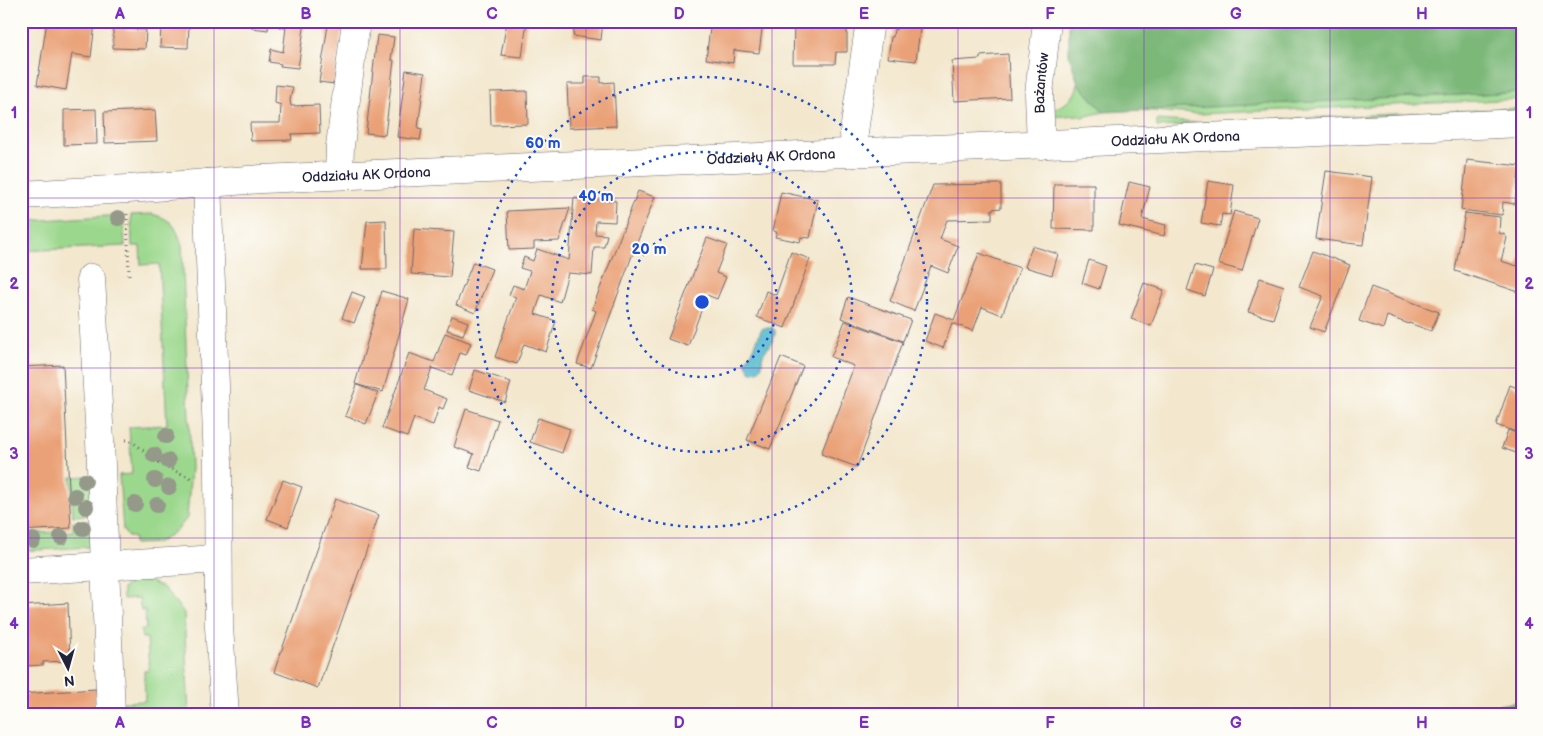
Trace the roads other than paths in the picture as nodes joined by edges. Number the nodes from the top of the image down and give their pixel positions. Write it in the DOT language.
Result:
graph roads {
  1 [pos="356,21"];
  2 [pos="870,21"];
  3 [pos="1047,21"];
  4 [pos="1522,123"];
  5 [pos="1041,145"];
  6 [pos="855,153"];
  7 [pos="339,175"];
  8 [pos="207,183"];
  9 [pos="21,195"];
  10 [pos="92,278"];
  11 [pos="218,559"];
  12 [pos="105,566"];
  13 [pos="21,571"];
  14 [pos="110,715"];
  15 [pos="225,715"];
  1 -- 7 [label="street"];
  2 -- 6 [label="street"];
  3 -- 5 [label="street, Bażantów"];
  4 -- 5 [label="street, Oddziału AK Ordona"];
  5 -- 6 [label="street, Oddziału AK Ordona"];
  6 -- 7 [label="street, Oddziału AK Ordona"];
  7 -- 8 [label="street, Oddziału AK Ordona"];
  8 -- 9 [label="street, Oddziału AK Ordona"];
  8 -- 11 [label="street"];
  10 -- 12 [label="street"];
  11 -- 12 [label="street"];
  11 -- 15 [label="street"];
  12 -- 13 [label="street"];
  12 -- 14 [label="street"];
}
